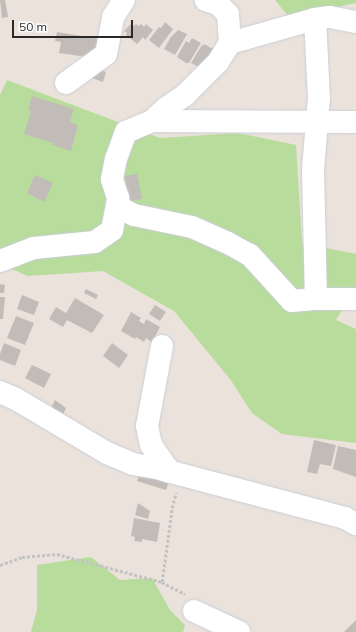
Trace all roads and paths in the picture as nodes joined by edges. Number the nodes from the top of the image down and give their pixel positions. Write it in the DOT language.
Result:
graph roads {
  1 [pos="124,0"];
  2 [pos="206,0"];
  3 [pos="315,19"];
  4 [pos="356,22"];
  5 [pos="230,43"];
  6 [pos="66,83"];
  7 [pos="152,121"];
  8 [pos="318,122"];
  9 [pos="356,122"];
  10 [pos="117,202"];
  11 [pos="0,261"];
  12 [pos="316,299"];
  13 [pos="356,299"];
  14 [pos="162,346"];
  15 [pos="0,392"];
  16 [pos="175,474"];
  17 [pos="356,524"];
  18 [pos="0,565"];
  19 [pos="162,582"];
  20 [pos="192,604"];
  21 [pos="239,632"];
  1 -- 6 [label="street"];
  2 -- 5 [label="street"];
  3 -- 4 [label="street"];
  3 -- 5 [label="street"];
  3 -- 8 [label="street"];
  5 -- 7 [label="street"];
  7 -- 8 [label="street"];
  7 -- 10 [label="street"];
  8 -- 9 [label="street"];
  8 -- 12 [label="street"];
  10 -- 11 [label="street"];
  10 -- 12 [label="street"];
  12 -- 13 [label="street"];
  14 -- 16 [label="street"];
  15 -- 16 [label="street"];
  16 -- 17 [label="street"];
  16 -- 19 [label="path"];
  18 -- 19 [label="path"];
  19 -- 20 [label="path"];
  20 -- 21 [label="street"];
}
